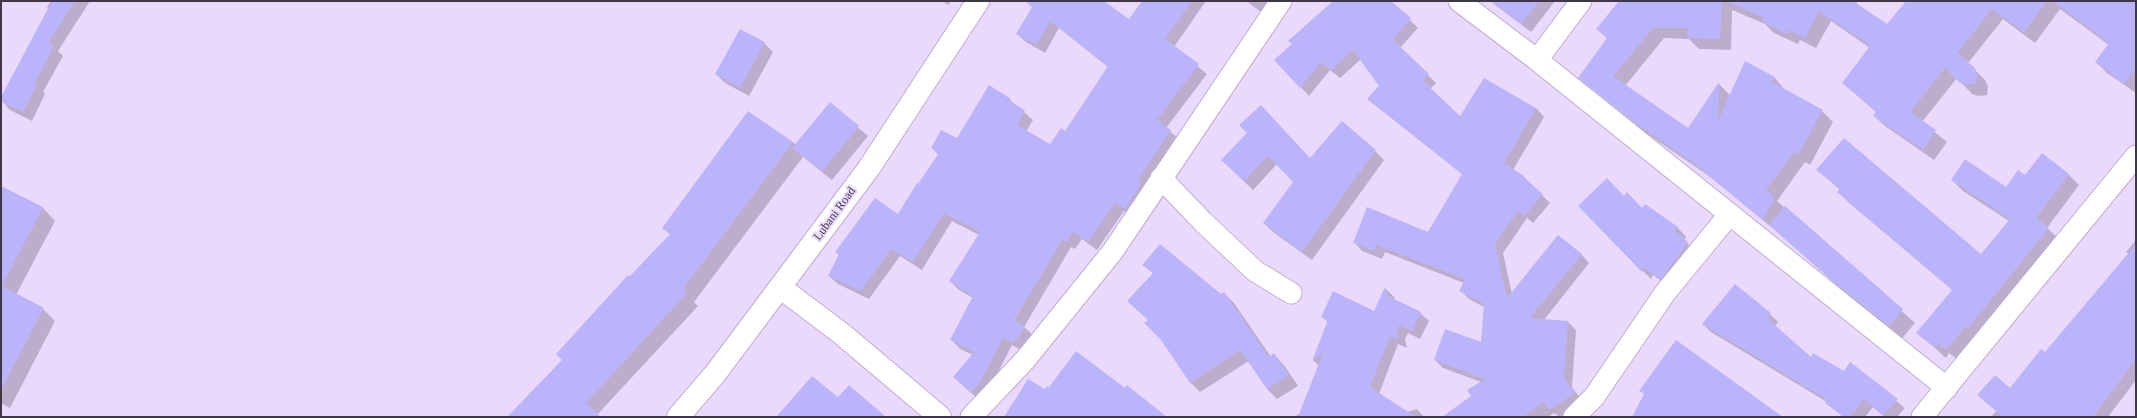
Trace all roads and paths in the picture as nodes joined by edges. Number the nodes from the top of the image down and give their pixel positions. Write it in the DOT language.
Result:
graph roads {
  1 [pos="978,1"];
  2 [pos="1282,1"];
  3 [pos="1459,1"];
  4 [pos="1581,1"];
  5 [pos="1537,60"];
  6 [pos="2136,156"];
  7 [pos="1161,178"];
  8 [pos="1729,215"];
  9 [pos="781,288"];
  10 [pos="1291,292"];
  11 [pos="1947,388"];
  12 [pos="678,417"];
  13 [pos="940,417"];
  14 [pos="971,417"];
  15 [pos="1574,417"];
  16 [pos="1922,417"];
  1 -- 9 [label="street, Lubani Road"];
  2 -- 7 [label="street"];
  3 -- 5 [label="street"];
  4 -- 5 [label="street"];
  5 -- 8 [label="street"];
  6 -- 11 [label="street"];
  7 -- 10 [label="street"];
  7 -- 14 [label="street"];
  8 -- 11 [label="street"];
  8 -- 15 [label="street"];
  9 -- 12 [label="street, Lubani Road"];
  9 -- 13 [label="street"];
  11 -- 16 [label="street"];
}
